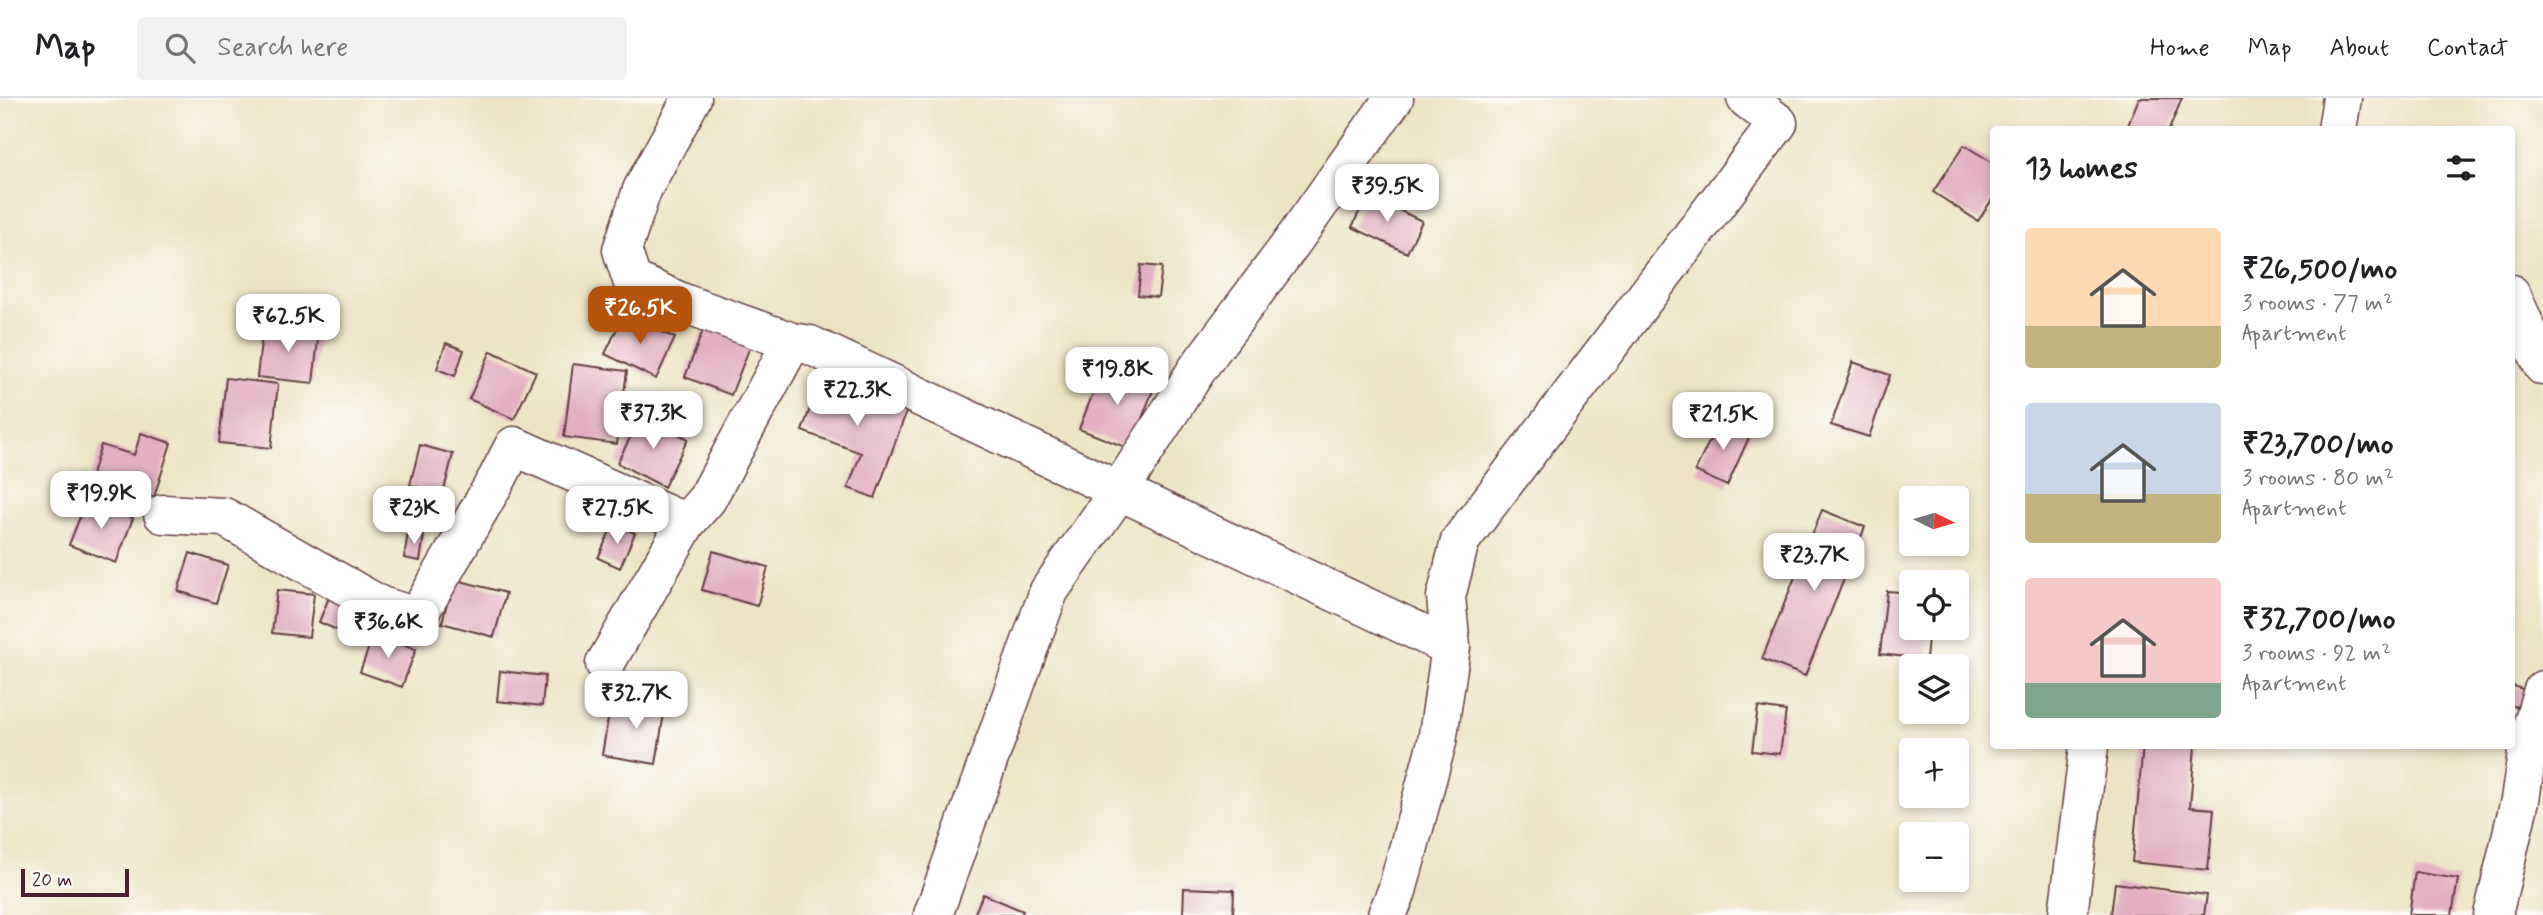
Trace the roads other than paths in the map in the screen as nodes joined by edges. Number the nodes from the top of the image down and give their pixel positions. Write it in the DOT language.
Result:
graph roads {
  1 [pos="692,98"];
  2 [pos="1394,98"];
  3 [pos="1746,98"];
  4 [pos="2342,98"];
  5 [pos="2338,126"];
  6 [pos="2515,303"];
  7 [pos="792,342"];
  8 [pos="2543,366"];
  9 [pos="1119,491"];
  10 [pos="163,514"];
  11 [pos="686,523"];
  12 [pos="1451,647"];
  13 [pos="605,664"];
  14 [pos="2543,690"];
  15 [pos="2089,749"];
  16 [pos="933,915"];
  17 [pos="1388,915"];
  18 [pos="2068,915"];
  19 [pos="2493,915"];
  1 -- 7 [label="street"];
  2 -- 9 [label="street"];
  3 -- 12 [label="street"];
  4 -- 5 [label="street"];
  6 -- 8 [label="street"];
  7 -- 9 [label="street"];
  7 -- 11 [label="street"];
  9 -- 12 [label="street"];
  9 -- 16 [label="street"];
  10 -- 11 [label="street"];
  11 -- 13 [label="street"];
  12 -- 17 [label="street"];
  14 -- 19 [label="street"];
  15 -- 18 [label="street"];
}
